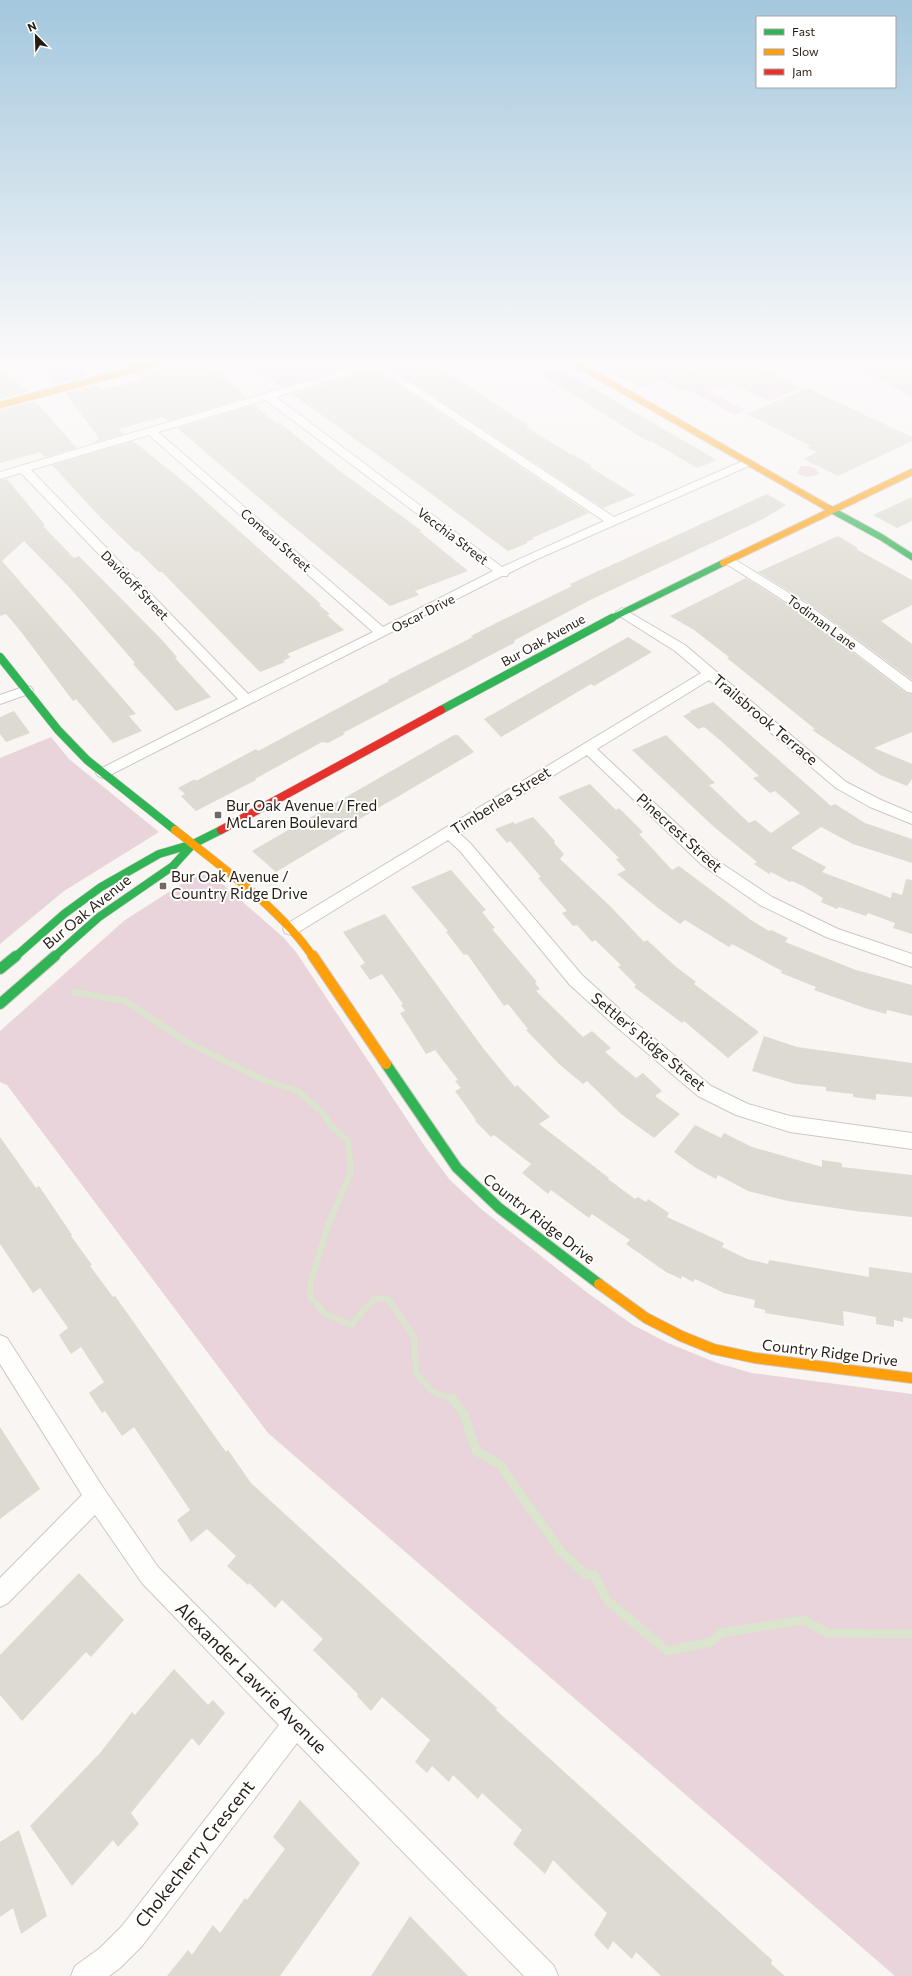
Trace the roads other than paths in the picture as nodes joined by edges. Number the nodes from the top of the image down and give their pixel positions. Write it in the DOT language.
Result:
graph roads {
  1 [pos="84,452"];
  2 [pos="175,452"];
  3 [pos="342,452"];
  4 [pos="509,452"];
  5 [pos="730,452"];
  6 [pos="747,462"];
  7 [pos="24,470"];
  8 [pos="912,472"];
  9 [pos="0,476"];
  10 [pos="834,510"];
  11 [pos="614,522"];
  12 [pos="912,557"];
  13 [pos="730,560"];
  14 [pos="503,572"];
  15 [pos="622,612"];
  16 [pos="382,633"];
  17 [pos="0,657"];
  18 [pos="710,673"];
  19 [pos="912,689"];
  20 [pos="26,690"];
  21 [pos="0,700"];
  22 [pos="247,701"];
  23 [pos="588,748"];
  24 [pos="103,773"];
  25 [pos="912,819"];
  26 [pos="449,833"];
  27 [pos="193,844"];
  28 [pos="291,929"];
  29 [pos="912,960"];
  30 [pos="0,969"];
  31 [pos="0,1004"];
  32 [pos="912,1141"];
  33 [pos="0,1345"];
  34 [pos="912,1378"];
  35 [pos="96,1497"];
  36 [pos="0,1595"];
  37 [pos="296,1724"];
  38 [pos="85,1976"];
  39 [pos="544,1976"];
  1 -- 7 [label="street"];
  2 -- 16 [label="street, Comeau Street"];
  3 -- 14 [label="street, Vecchia Street"];
  4 -- 11 [label="street"];
  5 -- 6 [label="street"];
  6 -- 10 [label="street"];
  6 -- 11 [label="street, Oscar Drive"];
  7 -- 9 [label="street"];
  7 -- 22 [label="street, Davidoff Street"];
  8 -- 10 [label="street, Bur Oak Avenue"];
  10 -- 12 [label="street"];
  10 -- 13 [label="street, Bur Oak Avenue"];
  11 -- 14 [label="street, Oscar Drive"];
  13 -- 15 [label="street, Bur Oak Avenue"];
  13 -- 19 [label="street, Todiman Lane"];
  14 -- 16 [label="street, Oscar Drive"];
  15 -- 18 [label="street, Trailsbrook Terrace"];
  15 -- 27 [label="street, Bur Oak Avenue"];
  16 -- 22 [label="street, Oscar Drive"];
  17 -- 20 [label="street, Country Ridge Drive"];
  18 -- 23 [label="street, Timberlea Street"];
  18 -- 25 [label="street, Trailsbrook Terrace"];
  20 -- 21 [label="street"];
  20 -- 24 [label="street, Country Ridge Drive"];
  22 -- 24 [label="street, Oscar Drive"];
  23 -- 26 [label="street, Timberlea Street"];
  23 -- 29 [label="street, Pinecrest Street"];
  24 -- 27 [label="street, Country Ridge Drive"];
  26 -- 28 [label="street, Timberlea Street"];
  26 -- 32 [label="street, Settler's Ridge Street"];
  27 -- 28 [label="street, Country Ridge Drive"];
  27 -- 30 [label="street, Bur Oak Avenue"];
  27 -- 31 [label="street, Bur Oak Avenue"];
  28 -- 34 [label="street, Country Ridge Drive"];
  33 -- 35 [label="street, Alexander Lawrie Avenue"];
  35 -- 36 [label="street"];
  35 -- 37 [label="street, Alexander Lawrie Avenue"];
  37 -- 38 [label="street, Chokecherry Crescent"];
  37 -- 39 [label="street, Alexander Lawrie Avenue"];
}
